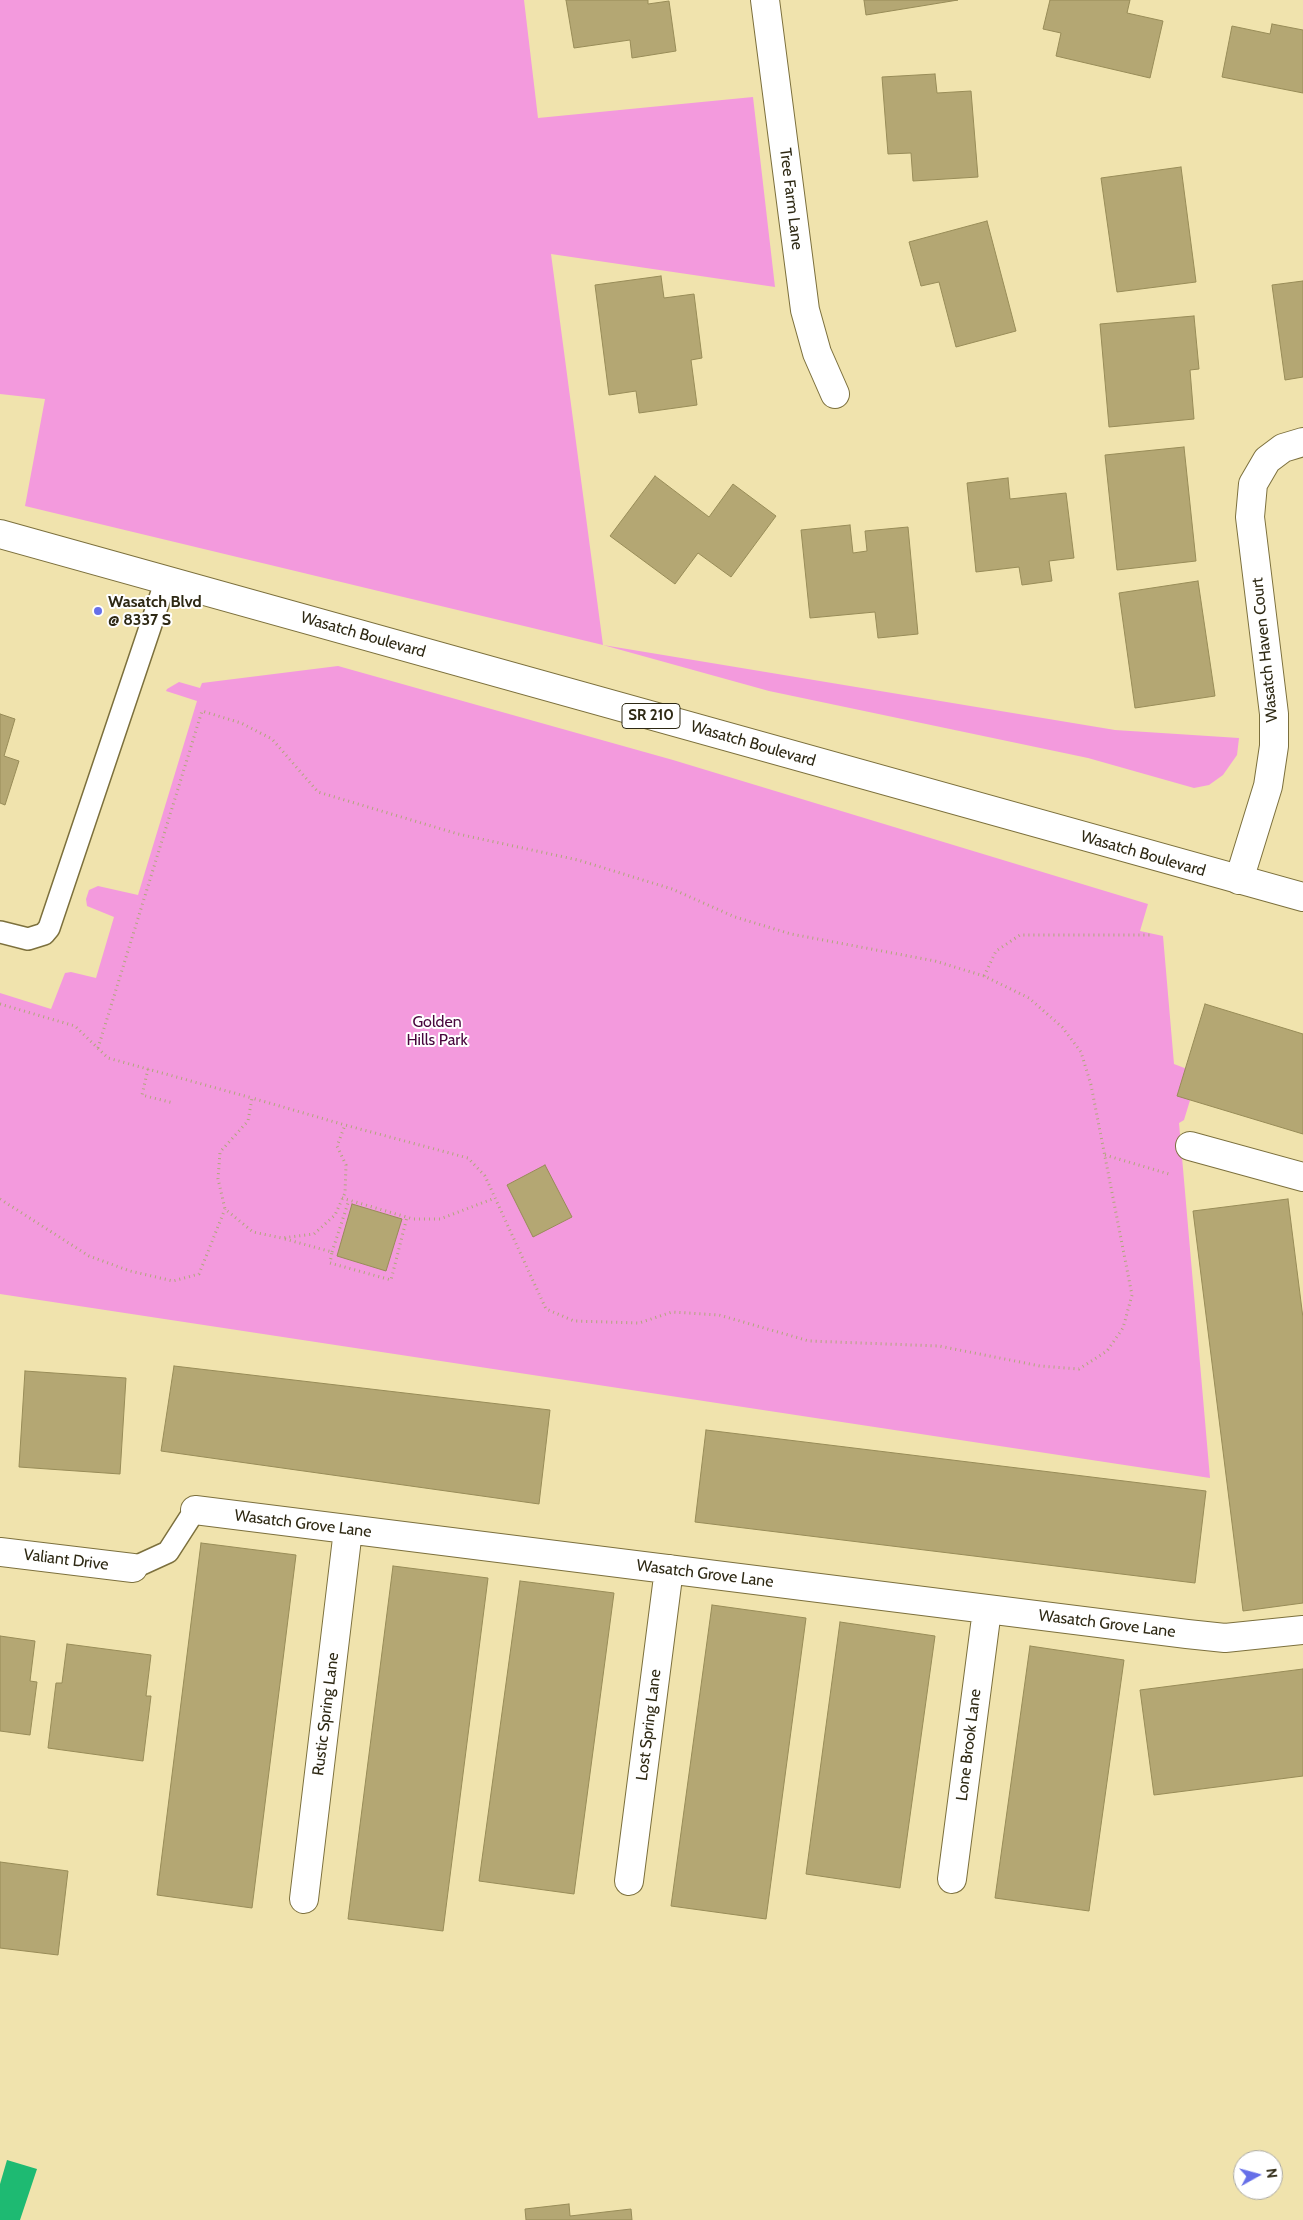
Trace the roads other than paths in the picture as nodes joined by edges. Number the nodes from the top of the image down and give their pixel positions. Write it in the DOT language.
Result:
graph roads {
  1 [pos="765,0"];
  2 [pos="835,394"];
  3 [pos="1303,442"];
  4 [pos="0,534"];
  5 [pos="166,580"];
  6 [pos="1239,880"];
  7 [pos="1303,897"];
  8 [pos="0,932"];
  9 [pos="1190,1146"];
  10 [pos="1303,1177"];
  11 [pos="195,1510"];
  12 [pos="348,1530"];
  13 [pos="0,1552"];
  14 [pos="133,1568"];
  15 [pos="668,1569"];
  16 [pos="987,1610"];
  17 [pos="1303,1630"];
  18 [pos="952,1879"];
  19 [pos="629,1881"];
  20 [pos="304,1899"];
  1 -- 2 [label="street, Tree Farm Lane"];
  3 -- 6 [label="street, Wasatch Haven Court"];
  4 -- 5 [label="street, Wasatch Boulevard / SR 210"];
  5 -- 6 [label="street, Wasatch Boulevard / SR 210"];
  5 -- 8 [label="lane"];
  6 -- 7 [label="street, Wasatch Boulevard / SR 210"];
  9 -- 10 [label="street"];
  11 -- 12 [label="street, Wasatch Grove Lane"];
  11 -- 14 [label="lane, Wasatch Grove Lane"];
  12 -- 15 [label="street, Wasatch Grove Lane"];
  12 -- 20 [label="street, Rustic Spring Lane"];
  13 -- 14 [label="street, Valiant Drive"];
  15 -- 16 [label="street, Wasatch Grove Lane"];
  15 -- 19 [label="street, Lost Spring Lane"];
  16 -- 17 [label="street, Wasatch Grove Lane"];
  16 -- 18 [label="street, Lone Brook Lane"];
}
